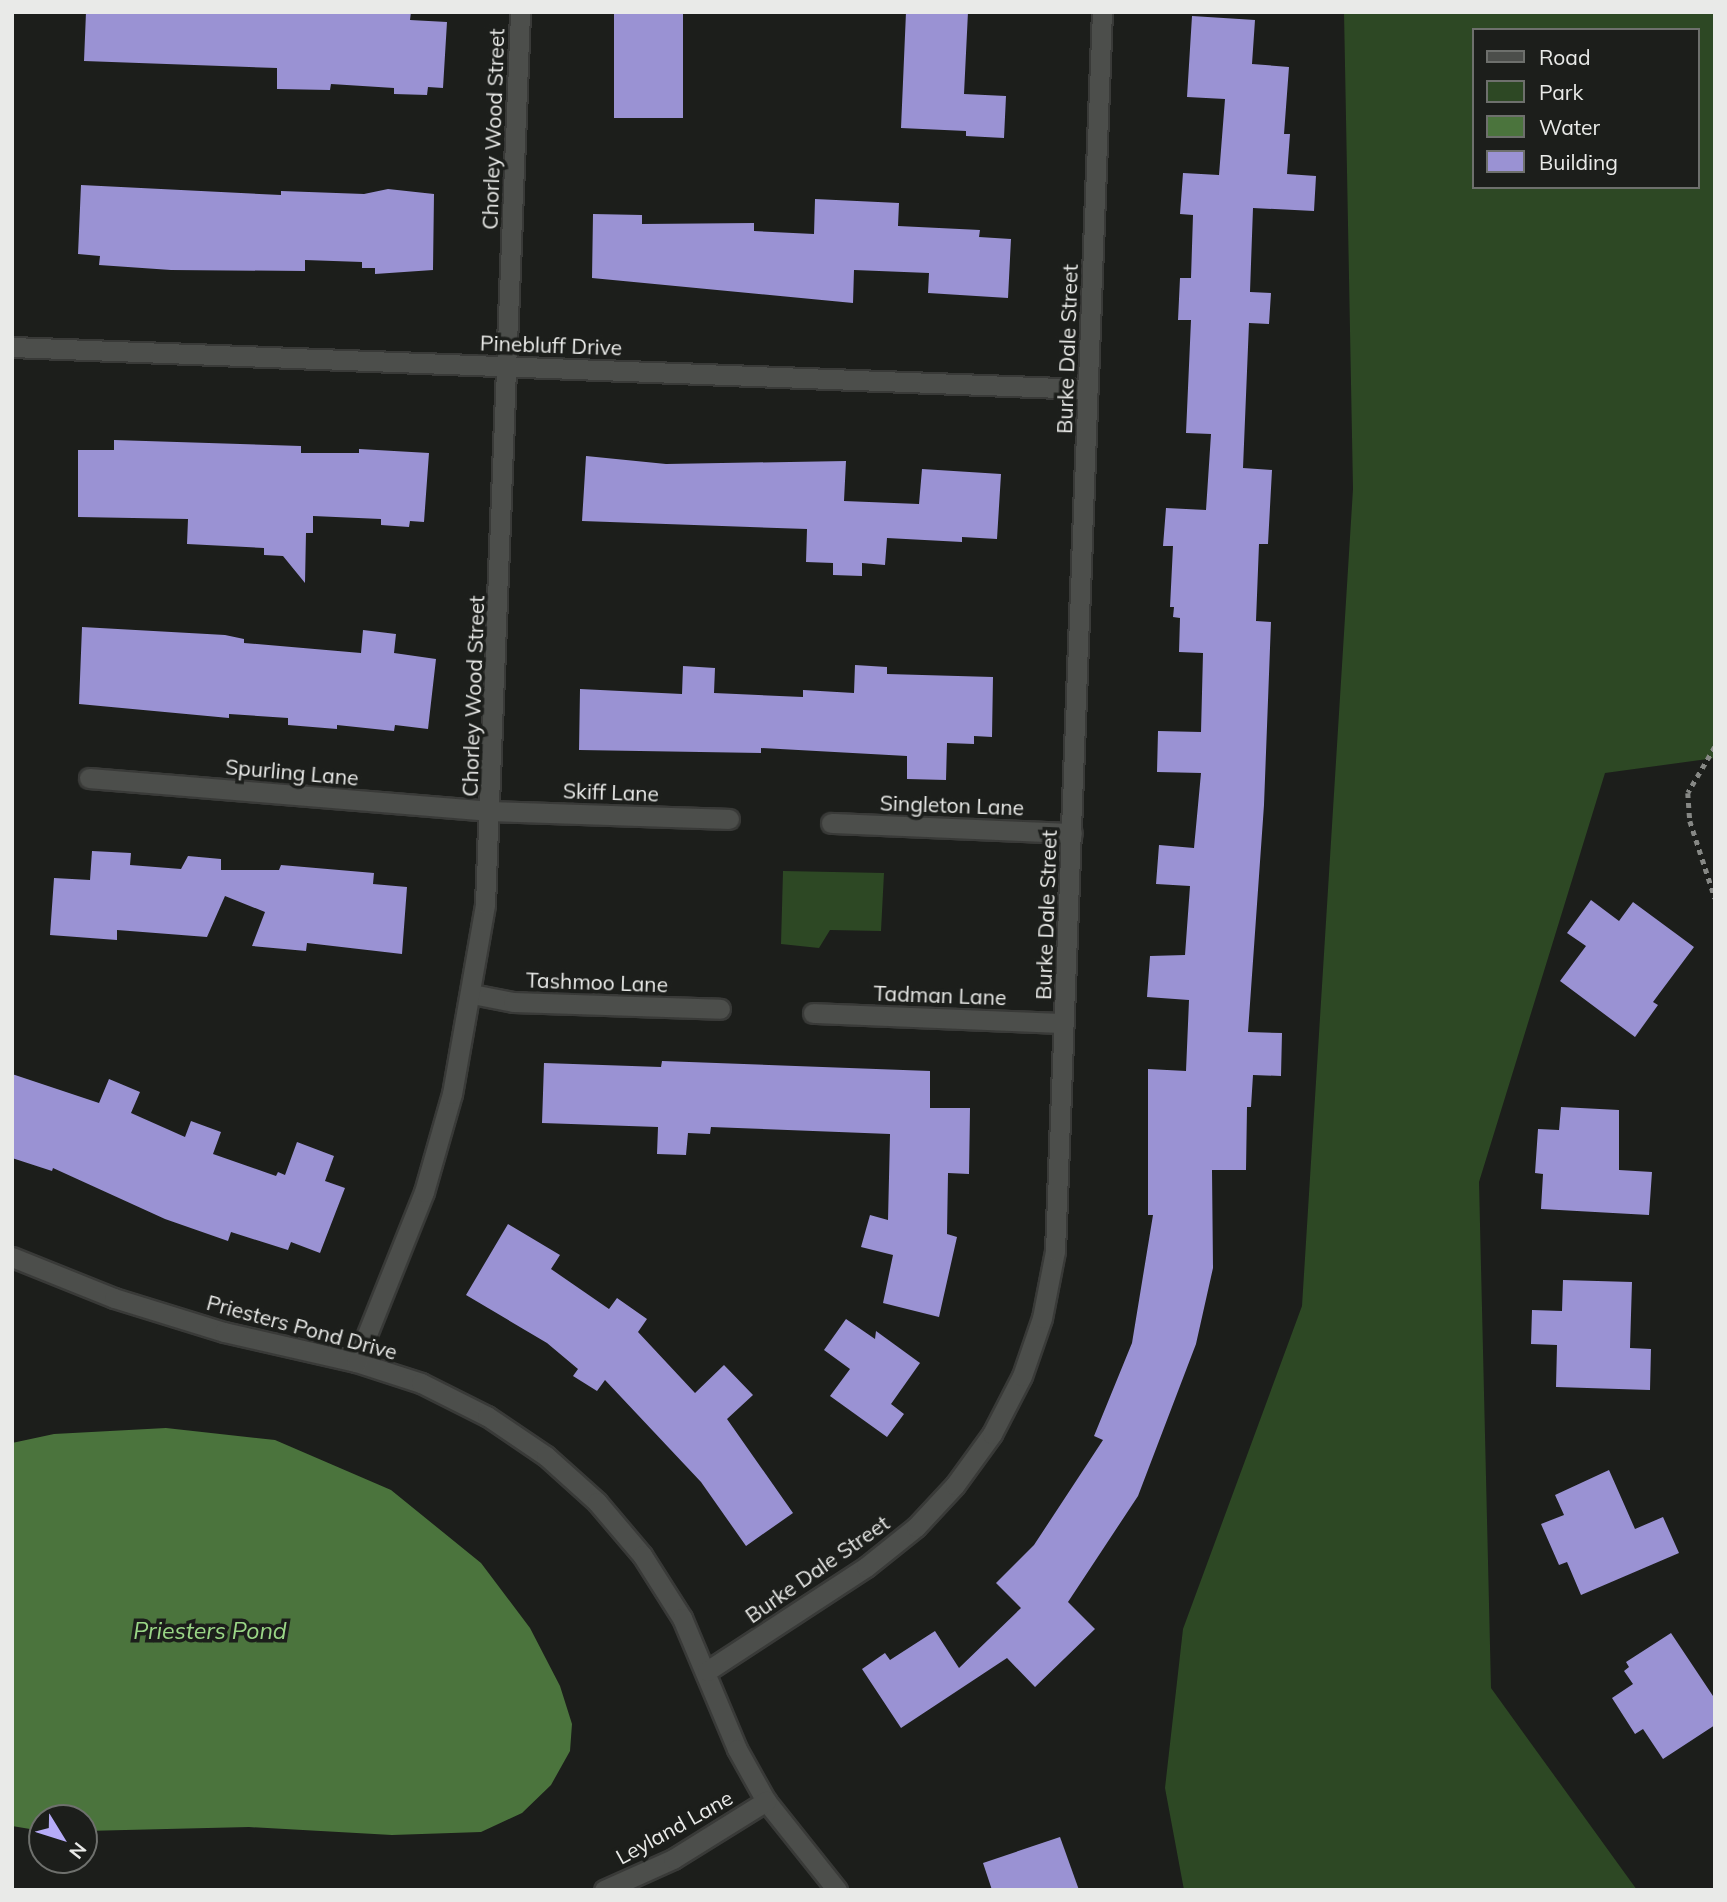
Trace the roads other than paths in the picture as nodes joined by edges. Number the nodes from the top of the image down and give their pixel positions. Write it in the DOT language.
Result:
graph roads {
  1 [pos="520,12"];
  2 [pos="1102,12"];
  3 [pos="12,347"];
  4 [pos="507,366"];
  5 [pos="1088,388"];
  6 [pos="89,778"];
  7 [pos="491,811"];
  8 [pos="729,819"];
  9 [pos="831,823"];
  10 [pos="1072,833"];
  11 [pos="472,994"];
  12 [pos="720,1009"];
  13 [pos="813,1013"];
  14 [pos="1065,1023"];
  15 [pos="12,1257"];
  16 [pos="356,1362"];
  17 [pos="706,1671"];
  18 [pos="766,1801"];
  19 [pos="604,1890"];
  20 [pos="837,1890"];
  1 -- 4 [label="street, Chorley Wood Street"];
  2 -- 5 [label="street, Burke Dale Street"];
  3 -- 4 [label="street, Pinebluff Drive"];
  4 -- 5 [label="street, Pinebluff Drive"];
  4 -- 7 [label="street, Chorley Wood Street"];
  5 -- 10 [label="street, Burke Dale Street"];
  6 -- 7 [label="street, Spurling Lane"];
  7 -- 8 [label="street, Skiff Lane"];
  7 -- 11 [label="street, Chorley Wood Street"];
  9 -- 10 [label="street, Singleton Lane"];
  10 -- 14 [label="street, Burke Dale Street"];
  11 -- 12 [label="street, Tashmoo Lane"];
  11 -- 16 [label="street, Chorley Wood Street"];
  13 -- 14 [label="street, Tadman Lane"];
  14 -- 17 [label="street, Burke Dale Street"];
  15 -- 16 [label="street, Priesters Pond Drive"];
  16 -- 17 [label="street, Priesters Pond Drive"];
  17 -- 18 [label="street, Priesters Pond Drive"];
  18 -- 19 [label="street, Leyland Lane"];
  18 -- 20 [label="street, Priesters Pond Drive"];
}
